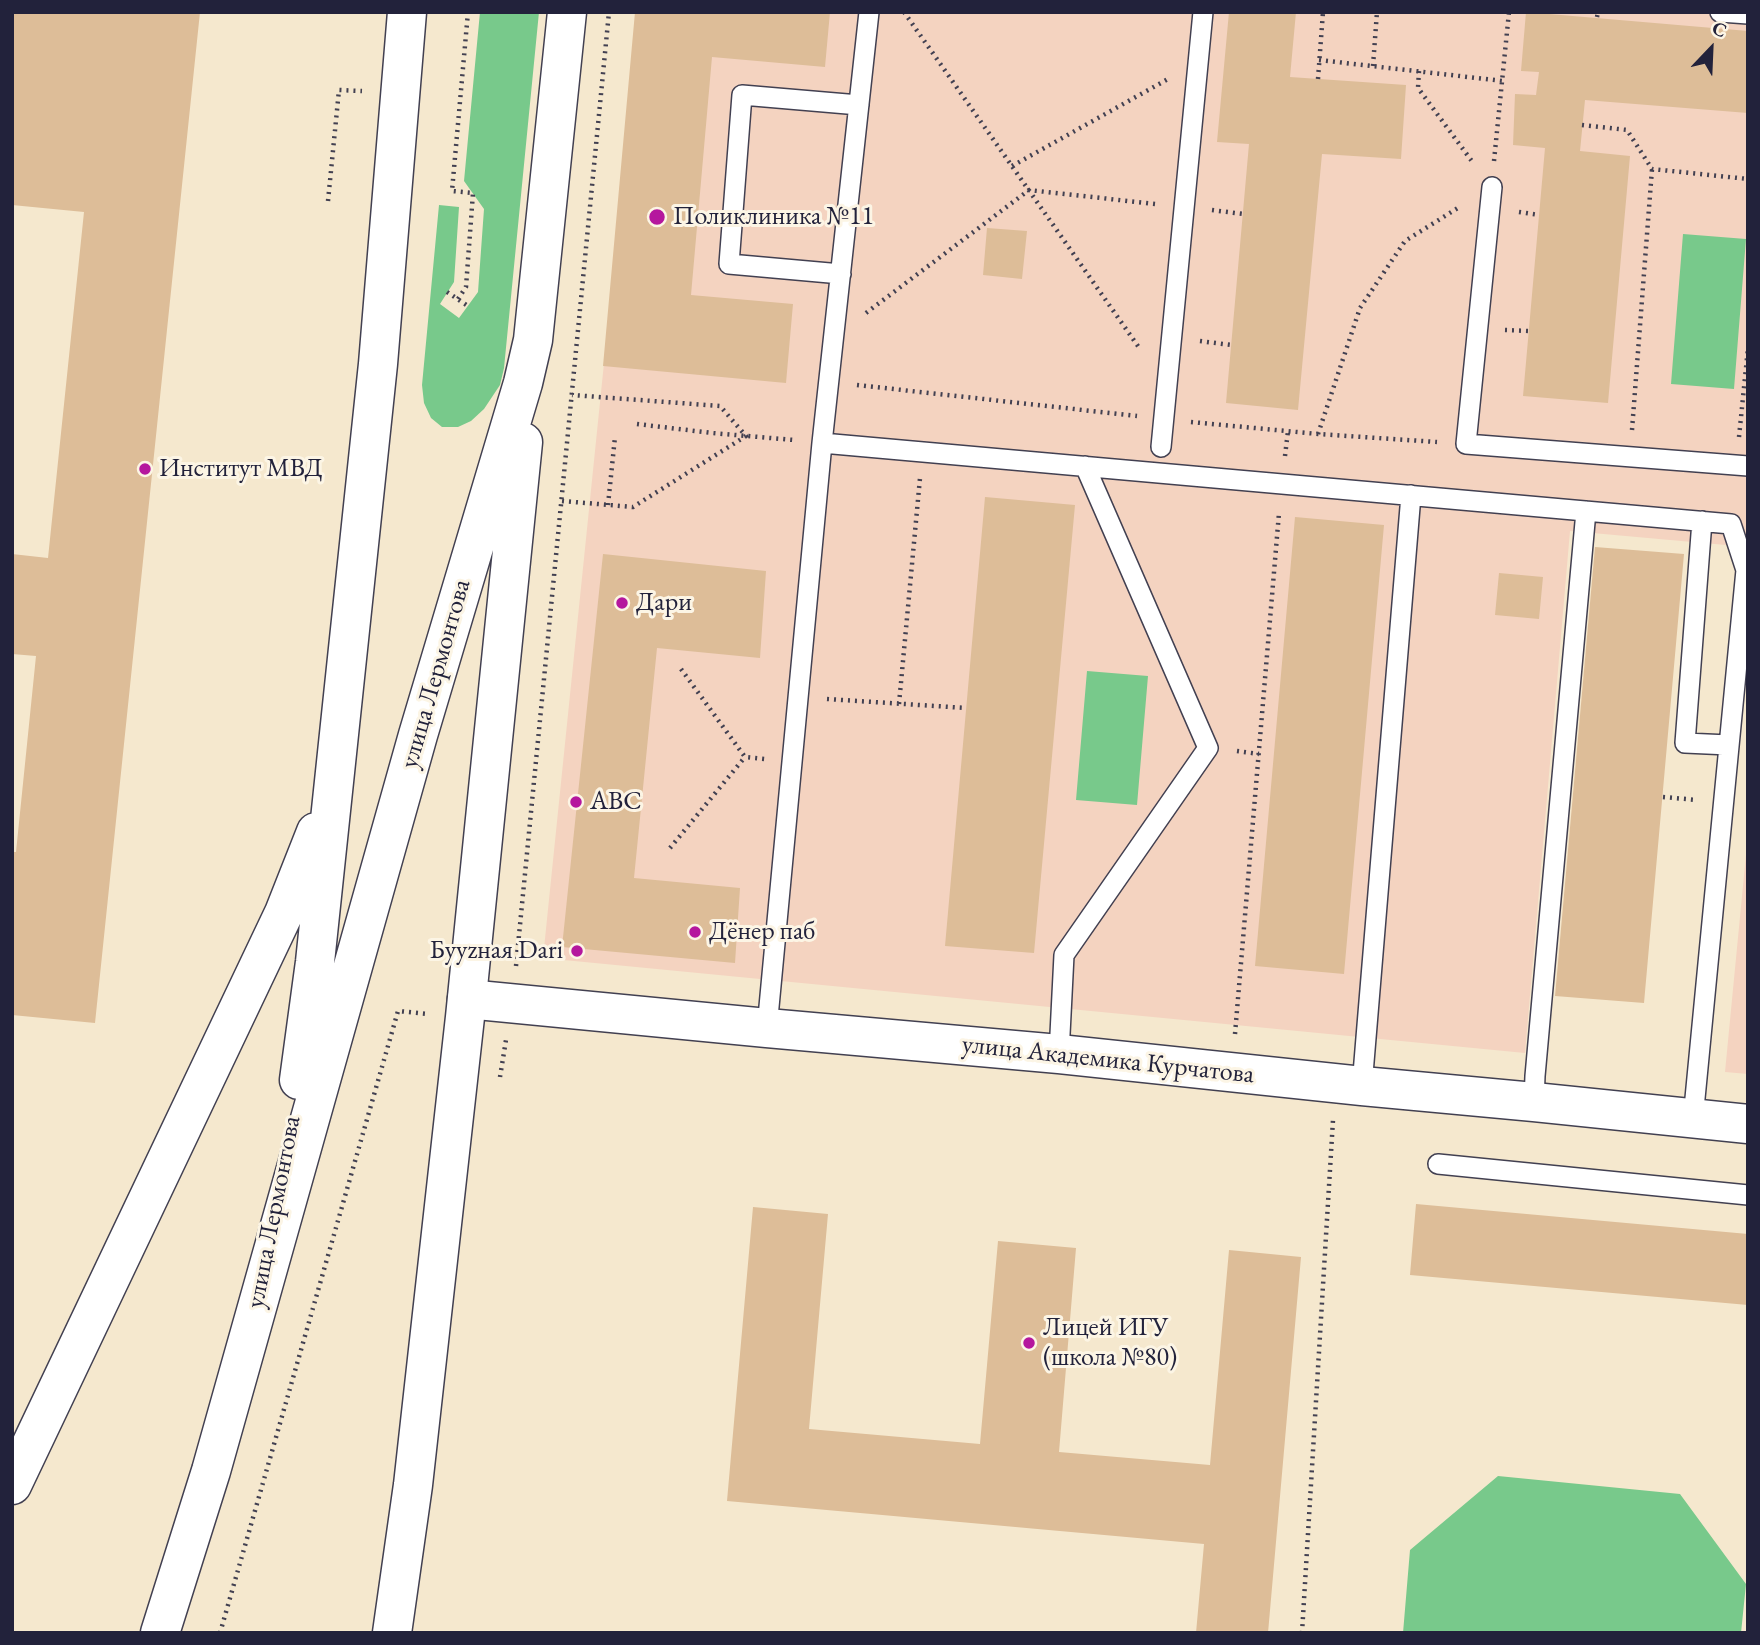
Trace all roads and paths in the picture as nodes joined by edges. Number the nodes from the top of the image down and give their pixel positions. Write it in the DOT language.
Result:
graph roads {
  1 [pos="407,12"];
  2 [pos="468,12"];
  3 [pos="567,12"];
  4 [pos="869,12"];
  5 [pos="904,12"];
  6 [pos="1203,12"];
  7 [pos="1324,12"];
  8 [pos="1377,12"];
  9 [pos="1509,12"];
  10 [pos="1720,12"];
  11 [pos="1748,14"];
  12 [pos="1319,60"];
  13 [pos="1198,62"];
  14 [pos="1373,66"];
  15 [pos="1419,71"];
  16 [pos="1318,79"];
  17 [pos="1503,81"];
  18 [pos="364,91"];
  19 [pos="859,105"];
  20 [pos="1582,125"];
  21 [pos="1012,166"];
  22 [pos="1652,169"];
  23 [pos="1748,178"];
  24 [pos="1492,187"];
  25 [pos="1029,190"];
  26 [pos="328,201"];
  27 [pos="1184,207"];
  28 [pos="1243,214"];
  29 [pos="841,274"];
  30 [pos="447,292"];
  31 [pos="458,299"];
  32 [pos="468,306"];
  33 [pos="860,317"];
  34 [pos="533,340"];
  35 [pos="1748,348"];
  36 [pos="829,382"];
  37 [pos="1167,387"];
  38 [pos="572,395"];
  39 [pos="1163,419"];
  40 [pos="637,424"];
  41 [pos="1288,431"];
  42 [pos="1318,434"];
  43 [pos="746,436"];
  44 [pos="615,437"];
  45 [pos="1402,440"];
  46 [pos="822,443"];
  47 [pos="1161,447"];
  48 [pos="923,451"];
  49 [pos="1630,457"];
  50 [pos="1284,460"];
  51 [pos="1085,466"];
  52 [pos="1742,466"];
  53 [pos="1282,483"];
  54 [pos="1411,495"];
  55 [pos="562,500"];
  56 [pos="608,505"];
  57 [pos="1586,511"];
  58 [pos="1702,521"];
  59 [pos="681,669"];
  60 [pos="800,697"];
  61 [pos="899,704"];
  62 [pos="966,708"];
  63 [pos="1729,745"];
  64 [pos="745,757"];
  65 [pos="768,760"];
  66 [pos="334,784"];
  67 [pos="670,848"];
  68 [pos="466,1008"];
  69 [pos="767,1028"];
  70 [pos="1234,1046"];
  71 [pos="1059,1054"];
  72 [pos="1349,1085"];
  73 [pos="1534,1102"];
  74 [pos="1693,1119"];
  75 [pos="1748,1124"];
  76 [pos="1438,1164"];
  77 [pos="1748,1195"];
  78 [pos="251,1326"];
  79 [pos="12,1485"];
  80 [pos="160,1633"];
  81 [pos="220,1633"];
  82 [pos="391,1633"];
  83 [pos="1302,1633"];
  1 -- 66 [label="main road, улица Лермонтова"];
  2 -- 31 [label="path"];
  3 -- 34 [label="main road, улица Лермонтова"];
  4 -- 19 [label="lane"];
  5 -- 21 [label="path"];
  6 -- 13 [label="lane"];
  7 -- 12 [label="path"];
  8 -- 14 [label="path"];
  9 -- 17 [label="path"];
  10 -- 11 [label="lane"];
  12 -- 14 [label="path"];
  12 -- 16 [label="path"];
  13 -- 21 [label="path"];
  13 -- 27 [label="lane"];
  14 -- 15 [label="path"];
  15 -- 17 [label="path"];
  15 -- 24 [label="path"];
  17 -- 24 [label="path"];
  18 -- 26 [label="path"];
  19 -- 29 [label="lane"];
  19 -- 29 [label="lane"];
  20 -- 22 [label="path"];
  21 -- 25 [label="path"];
  22 -- 23 [label="path"];
  22 -- 49 [label="path"];
  24 -- 42 [label="path"];
  24 -- 49 [label="lane"];
  25 -- 27 [label="path"];
  25 -- 33 [label="path"];
  25 -- 37 [label="path"];
  27 -- 28 [label="path"];
  27 -- 37 [label="lane"];
  29 -- 36 [label="lane"];
  30 -- 31 [label="path"];
  31 -- 32 [label="path"];
  34 -- 68 [label="main road"];
  34 -- 78 [label="main road, улица Лермонтова"];
  35 -- 52 [label="path"];
  36 -- 39 [label="path"];
  36 -- 46 [label="lane"];
  37 -- 39 [label="lane"];
  38 -- 43 [label="path"];
  39 -- 41 [label="path"];
  39 -- 47 [label="lane"];
  40 -- 43 [label="path"];
  41 -- 42 [label="path"];
  41 -- 50 [label="path"];
  42 -- 45 [label="path"];
  43 -- 46 [label="path"];
  43 -- 56 [label="path"];
  44 -- 56 [label="path"];
  46 -- 48 [label="lane"];
  46 -- 60 [label="lane"];
  48 -- 51 [label="lane"];
  48 -- 61 [label="path"];
  49 -- 52 [label="lane"];
  51 -- 53 [label="lane"];
  51 -- 71 [label="lane"];
  53 -- 54 [label="lane"];
  53 -- 70 [label="path"];
  54 -- 57 [label="lane"];
  54 -- 72 [label="lane"];
  55 -- 56 [label="path"];
  57 -- 58 [label="lane"];
  57 -- 73 [label="lane"];
  58 -- 63 [label="lane"];
  58 -- 63 [label="lane"];
  59 -- 64 [label="path"];
  60 -- 61 [label="path"];
  60 -- 69 [label="lane"];
  61 -- 62 [label="path"];
  63 -- 74 [label="lane"];
  64 -- 65 [label="path"];
  64 -- 67 [label="path"];
  66 -- 78 [label="main road, улица Лермонтова"];
  66 -- 79 [label="main road"];
  68 -- 69 [label="main road, улица Академика Курчатова"];
  68 -- 81 [label="path"];
  68 -- 82 [label="main road"];
  69 -- 71 [label="main road, улица Академика Курчатова"];
  71 -- 72 [label="main road, улица Академика Курчатова"];
  72 -- 73 [label="main road, улица Академика Курчатова"];
  72 -- 83 [label="path"];
  73 -- 74 [label="main road, улица Академика Курчатова"];
  74 -- 75 [label="main road, улица Академика Курчатова"];
  76 -- 77 [label="lane"];
  78 -- 80 [label="main road, улица Лермонтова"];
}
